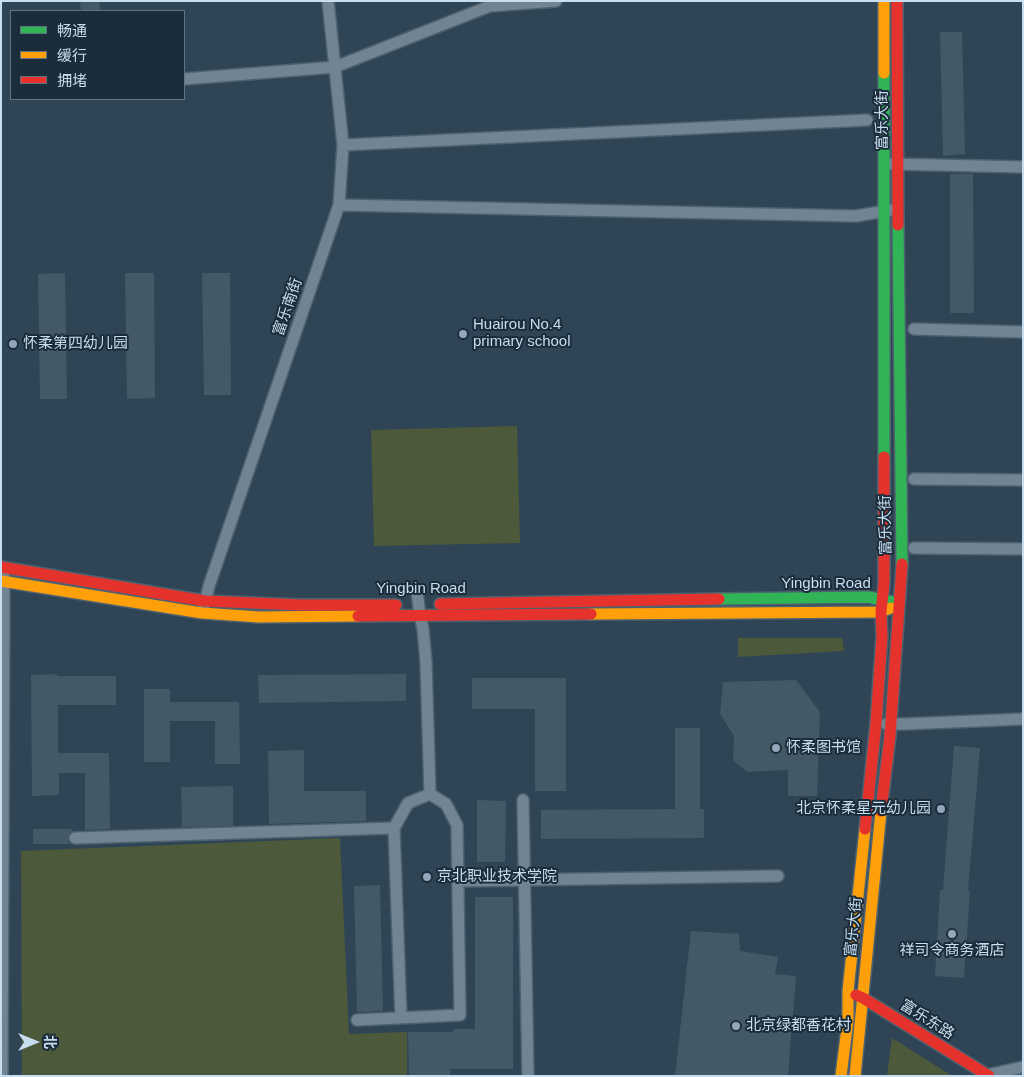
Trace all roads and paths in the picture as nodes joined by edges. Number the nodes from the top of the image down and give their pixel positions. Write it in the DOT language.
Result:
graph roads {
  1 [pos="328,1"];
  2 [pos="556,1"];
  3 [pos="884,1"];
  4 [pos="897,1"];
  5 [pos="335,67"];
  6 [pos="185,78"];
  7 [pos="867,120"];
  8 [pos="343,145"];
  9 [pos="884,164"];
  10 [pos="898,164"];
  11 [pos="1023,167"];
  12 [pos="339,205"];
  13 [pos="898,208"];
  14 [pos="884,212"];
  15 [pos="914,329"];
  16 [pos="1023,332"];
  17 [pos="914,479"];
  18 [pos="1023,480"];
  19 [pos="914,548"];
  20 [pos="1023,549"];
  21 [pos="3,567"];
  22 [pos="2,582"];
  23 [pos="417,592"];
  24 [pos="882,599"];
  25 [pos="205,601"];
  26 [pos="900,604"];
  27 [pos="419,610"];
  28 [pos="881,612"];
  29 [pos="202,613"];
  30 [pos="1023,719"];
  31 [pos="876,723"];
  32 [pos="891,724"];
  33 [pos="430,794"];
  34 [pos="523,800"];
  35 [pos="394,828"];
  36 [pos="75,838"];
  37 [pos="778,876"];
  38 [pos="525,880"];
  39 [pos="458,881"];
  40 [pos="848,991"];
  41 [pos="863,998"];
  42 [pos="402,1018"];
  43 [pos="357,1020"];
  44 [pos="1023,1067"];
  45 [pos="988,1075"];
  46 [pos="2,1076"];
  47 [pos="528,1076"];
  48 [pos="841,1076"];
  49 [pos="855,1076"];
  1 -- 5 [label="street, 富乐南街"];
  2 -- 5 [label="street"];
  3 -- 9 [label="main road, 富乐大街"];
  4 -- 10 [label="main road, 富乐大街"];
  5 -- 6 [label="street"];
  5 -- 8 [label="street, 富乐南街"];
  7 -- 8 [label="street"];
  8 -- 12 [label="street, 富乐南街"];
  9 -- 10 [label="street"];
  9 -- 14 [label="main road, 富乐大街"];
  10 -- 11 [label="street"];
  10 -- 13 [label="main road, 富乐大街"];
  12 -- 14 [label="street"];
  12 -- 25 [label="street, 富乐南街"];
  13 -- 14 [label="street"];
  13 -- 26 [label="main road, 富乐大街"];
  14 -- 24 [label="main road, 富乐大街"];
  15 -- 16 [label="street"];
  17 -- 18 [label="street"];
  19 -- 20 [label="street"];
  21 -- 22 [label="street"];
  21 -- 25 [label="main road, Yingbin Road"];
  22 -- 29 [label="main road, Yingbin Road"];
  22 -- 46 [label="street"];
  23 -- 27 [label="street"];
  24 -- 26 [label="main road, Yingbin Road"];
  24 -- 27 [label="main road, Yingbin Road"];
  24 -- 28 [label="main road, 富乐大街"];
  25 -- 27 [label="main road, Yingbin Road"];
  25 -- 29 [label="street, 富乐南街"];
  26 -- 28 [label="main road, Yingbin Road"];
  26 -- 32 [label="main road, 富乐大街"];
  27 -- 28 [label="main road, Yingbin Road"];
  27 -- 29 [label="main road, Yingbin Road"];
  27 -- 33 [label="street"];
  28 -- 31 [label="main road, 富乐大街"];
  30 -- 32 [label="street"];
  31 -- 32 [label="street"];
  31 -- 40 [label="main road, 富乐大街"];
  32 -- 41 [label="main road, 富乐大街"];
  33 -- 35 [label="street"];
  33 -- 39 [label="street"];
  34 -- 38 [label="street"];
  35 -- 36 [label="street"];
  35 -- 42 [label="street"];
  37 -- 38 [label="street"];
  38 -- 39 [label="street"];
  38 -- 47 [label="street"];
  39 -- 42 [label="street"];
  40 -- 41 [label="main road, 富乐东路"];
  40 -- 48 [label="main road, 富乐大街"];
  41 -- 45 [label="main road, 富乐东路"];
  41 -- 49 [label="main road, 富乐大街"];
  42 -- 43 [label="street"];
  44 -- 45 [label="street"];
}
